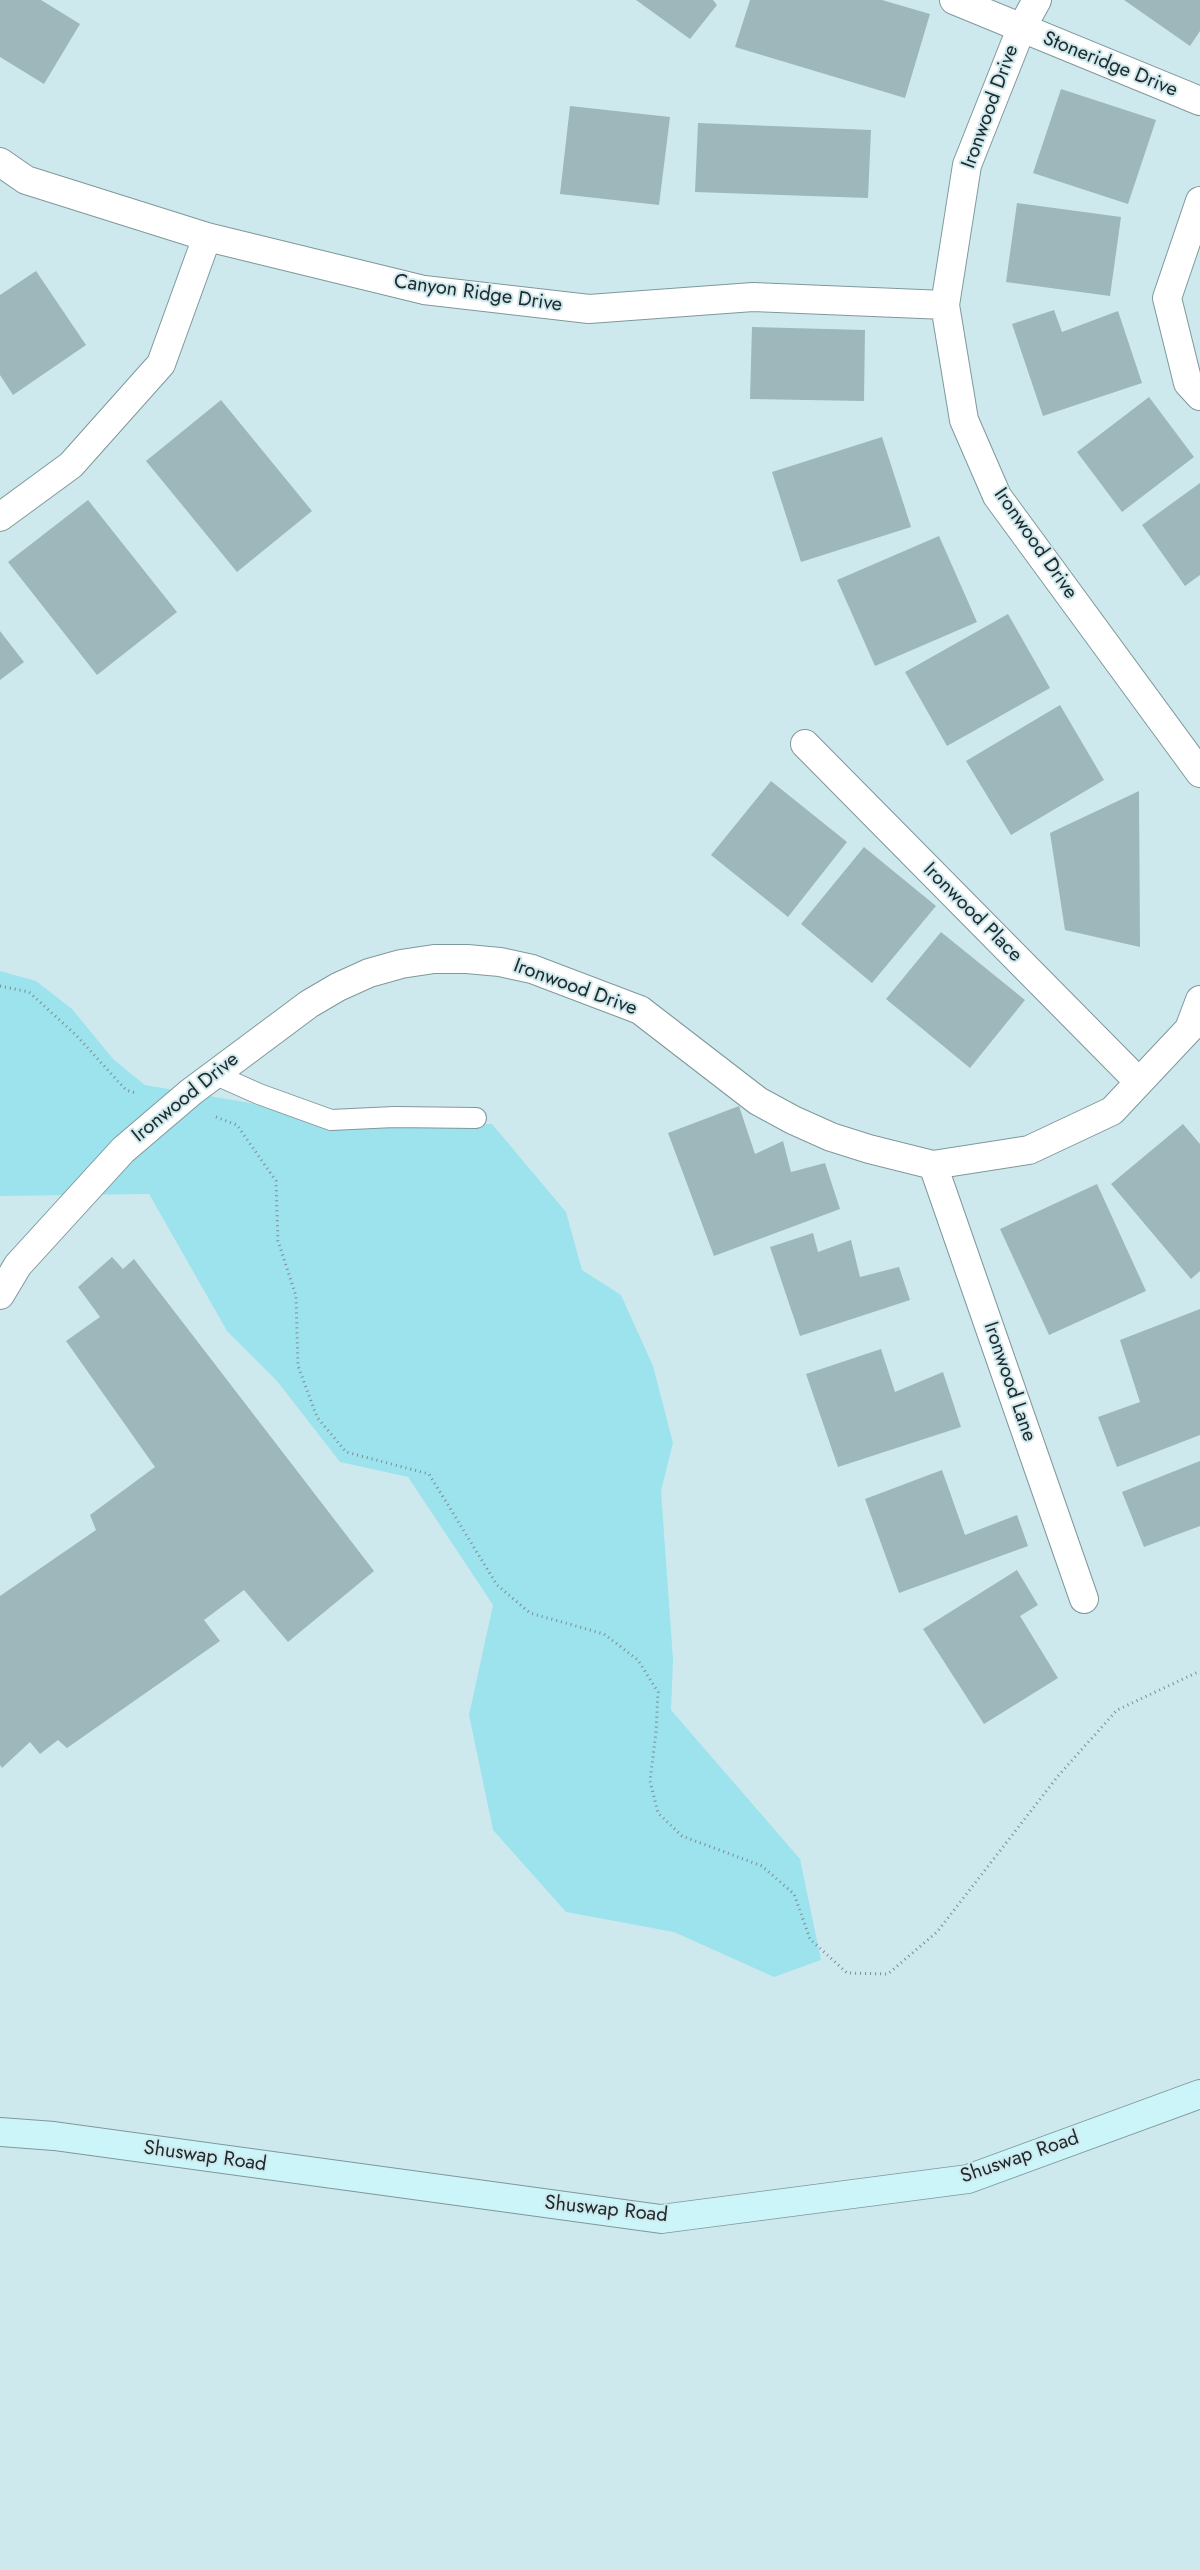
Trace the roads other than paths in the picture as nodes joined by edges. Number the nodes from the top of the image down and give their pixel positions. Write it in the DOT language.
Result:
graph roads {
  1 [pos="954,0"];
  2 [pos="1037,0"];
  3 [pos="1021,29"];
  4 [pos="1200,101"];
  5 [pos="0,162"];
  6 [pos="1200,201"];
  7 [pos="207,237"];
  8 [pos="945,305"];
  9 [pos="1200,396"];
  10 [pos="0,517"];
  11 [pos="805,744"];
  12 [pos="1200,773"];
  13 [pos="1200,1000"];
  14 [pos="214,1074"];
  15 [pos="1139,1082"];
  16 [pos="476,1118"];
  17 [pos="933,1164"];
  18 [pos="0,1295"];
  19 [pos="1084,1599"];
  20 [pos="1200,2094"];
  21 [pos="0,2132"];
  1 -- 3 [label="street, Stoneridge Drive"];
  2 -- 3 [label="street, Ironwood Drive"];
  3 -- 4 [label="street, Stoneridge Drive"];
  3 -- 8 [label="street, Ironwood Drive"];
  5 -- 7 [label="street, Canyon Ridge Drive"];
  6 -- 9 [label="street"];
  7 -- 8 [label="street, Canyon Ridge Drive"];
  7 -- 10 [label="street"];
  8 -- 12 [label="street, Ironwood Drive"];
  11 -- 15 [label="street, Ironwood Place"];
  13 -- 15 [label="street, Ironwood Drive"];
  14 -- 16 [label="lane"];
  14 -- 17 [label="street, Ironwood Drive"];
  14 -- 18 [label="street, Ironwood Drive"];
  15 -- 17 [label="street, Ironwood Drive"];
  17 -- 19 [label="street, Ironwood Lane"];
  20 -- 21 [label="street, Shuswap Road"];
}
